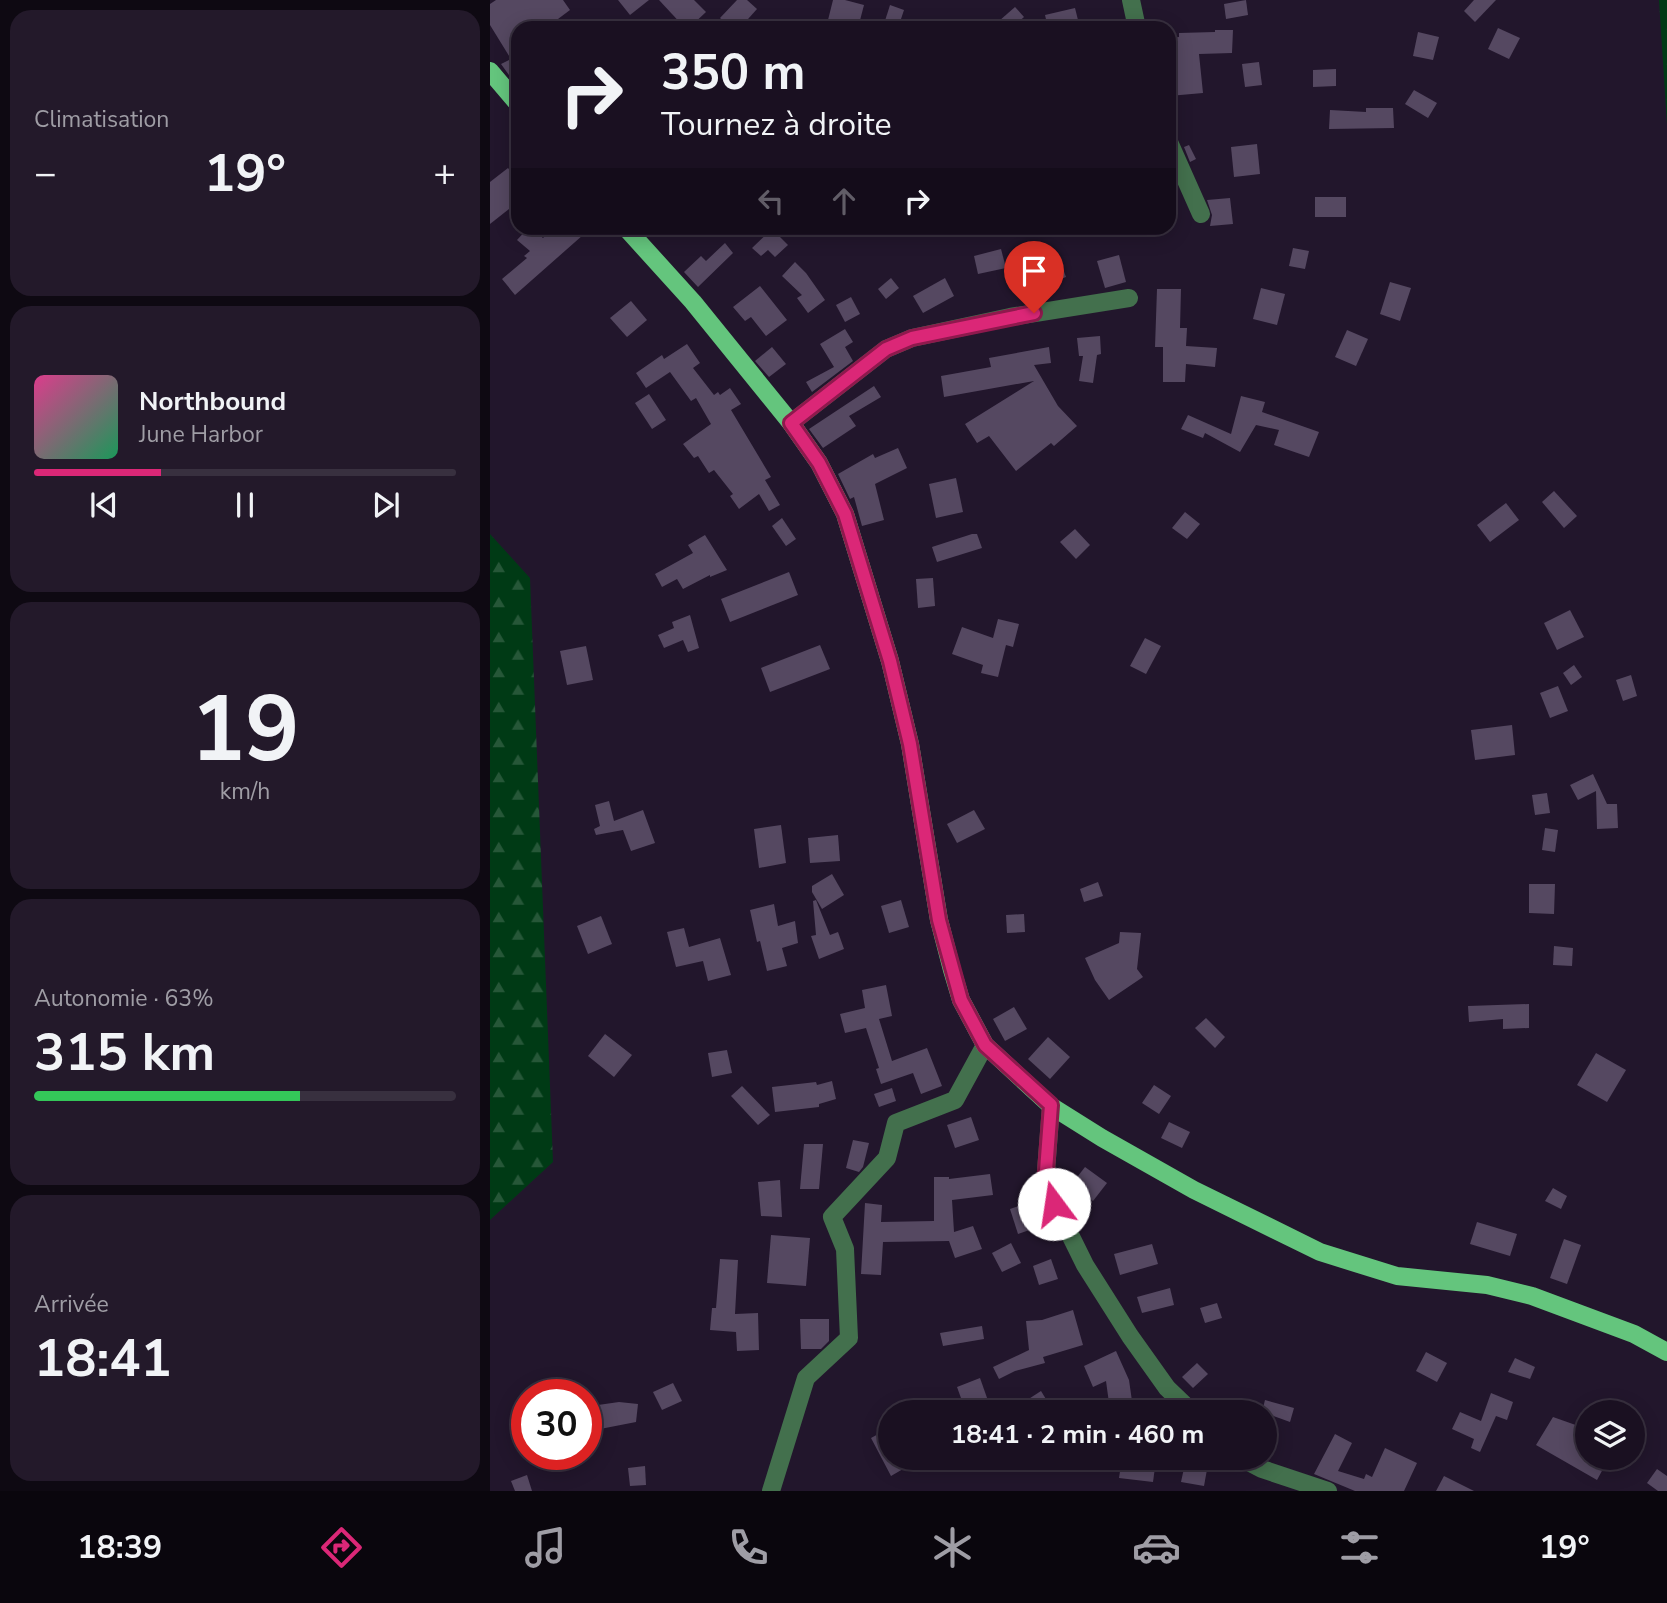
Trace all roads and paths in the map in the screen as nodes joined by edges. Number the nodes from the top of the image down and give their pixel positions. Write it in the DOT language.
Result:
graph roads {
  1 [pos="1130,0"];
  2 [pos="1135,21"];
  3 [pos="490,71"];
  4 [pos="511,96"];
  5 [pos="1176,158"];
  6 [pos="1201,214"];
  7 [pos="632,235"];
  8 [pos="1129,298"];
  9 [pos="791,423"];
  10 [pos="985,1045"];
  11 [pos="1051,1105"];
  12 [pos="1667,1352"];
  13 [pos="1180,1400"];
  14 [pos="1265,1470"];
  15 [pos="771,1491"];
  16 [pos="1328,1491"];
  1 -- 2 [label="street"];
  3 -- 4 [label="main road"];
  5 -- 6 [label="street"];
  7 -- 9 [label="main road"];
  8 -- 9 [label="street"];
  9 -- 10 [label="main road"];
  10 -- 11 [label="main road"];
  10 -- 15 [label="street"];
  11 -- 12 [label="main road"];
  11 -- 13 [label="street"];
  14 -- 16 [label="street"];
}
